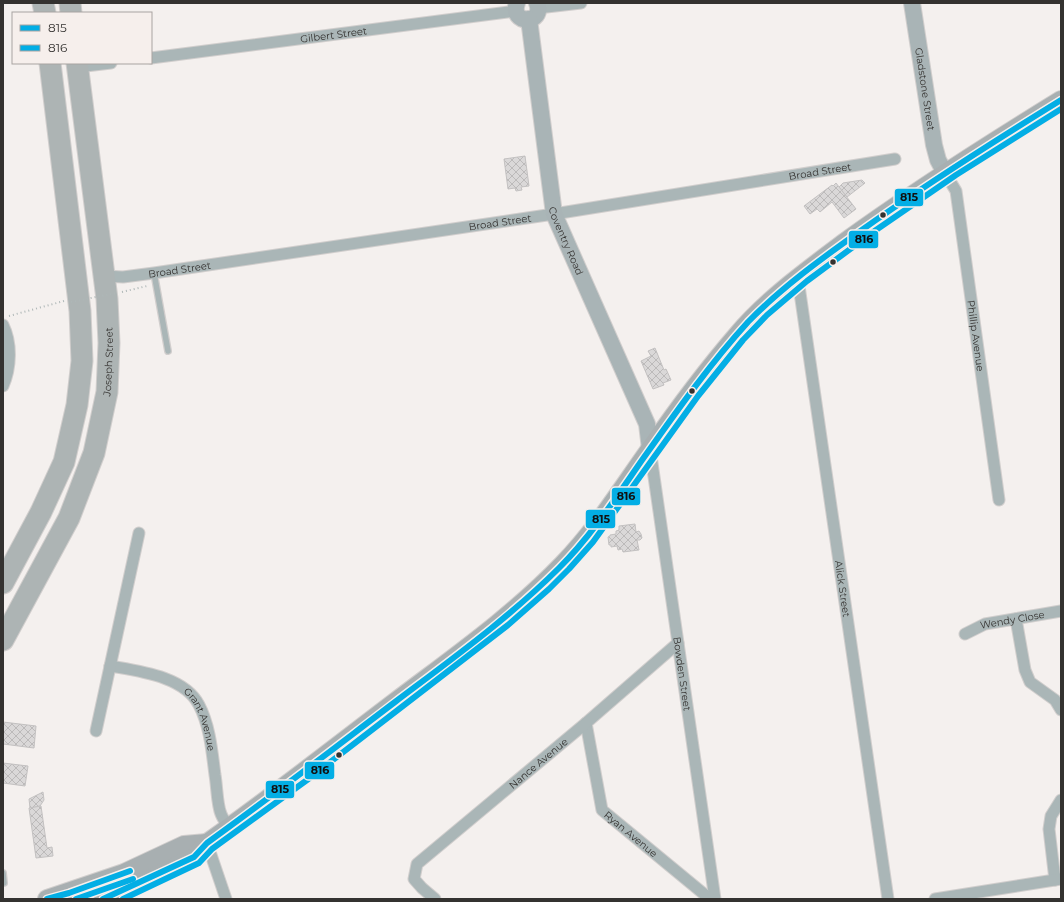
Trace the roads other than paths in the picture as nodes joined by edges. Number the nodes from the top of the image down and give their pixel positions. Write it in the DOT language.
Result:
graph roads {
  1 [pos="581,3"];
  2 [pos="912,3"];
  3 [pos="527,9"];
  4 [pos="152,58"];
  5 [pos="50,64"];
  6 [pos="94,64"];
  7 [pos="77,65"];
  8 [pos="1061,100"];
  9 [pos="895,159"];
  10 [pos="945,173"];
  11 [pos="554,214"];
  12 [pos="152,273"];
  13 [pos="104,276"];
  14 [pos="798,279"];
  15 [pos="3,325"];
  16 [pos="168,351"];
  17 [pos="3,386"];
  18 [pos="650,449"];
  19 [pos="999,500"];
  20 [pos="139,533"];
  21 [pos="3,583"];
  22 [pos="1061,611"];
  23 [pos="1016,619"];
  24 [pos="965,634"];
  25 [pos="3,640"];
  26 [pos="678,643"];
  27 [pos="110,666"];
  28 [pos="1061,710"];
  29 [pos="586,723"];
  30 [pos="96,730"];
  31 [pos="1061,800"];
  32 [pos="229,828"];
  33 [pos="207,843"];
  34 [pos="3,873"];
  35 [pos="1058,880"];
  36 [pos="4,883"];
  37 [pos="52,896"];
  38 [pos="103,899"];
  39 [pos="226,899"];
  40 [pos="435,899"];
  41 [pos="710,899"];
  42 [pos="714,899"];
  43 [pos="888,899"];
  44 [pos="935,899"];
  1 -- 3 [label="street, Gilbert Street"];
  2 -- 10 [label="street, Gladstone Street"];
  3 -- 4 [label="street, Gilbert Street"];
  3 -- 11 [label="street, Coventry Road"];
  5 -- 21 [label="highway"];
  6 -- 7 [label="street"];
  7 -- 13 [label="highway, Joseph Street"];
  8 -- 10 [label="main road"];
  9 -- 11 [label="street, Broad Street"];
  10 -- 14 [label="main road"];
  10 -- 19 [label="street, Phillip Avenue"];
  11 -- 12 [label="street, Broad Street"];
  11 -- 18 [label="street, Coventry Road"];
  12 -- 13 [label="street, Broad Street"];
  12 -- 16 [label="lane"];
  13 -- 25 [label="highway, Joseph Street"];
  14 -- 18 [label="main road"];
  14 -- 43 [label="street, Alick Street"];
  15 -- 17 [label="street"];
  18 -- 26 [label="street, Bowden Street"];
  18 -- 32 [label="main road"];
  20 -- 27 [label="street"];
  22 -- 23 [label="street, Wendy Close"];
  23 -- 24 [label="street, Wendy Close"];
  23 -- 28 [label="street"];
  26 -- 29 [label="street, Nance Avenue"];
  26 -- 42 [label="street, Bowden Street"];
  27 -- 30 [label="street"];
  27 -- 32 [label="street, Grant Avenue"];
  29 -- 40 [label="street, Nance Avenue"];
  29 -- 41 [label="street, Ryan Avenue"];
  31 -- 35 [label="street"];
  32 -- 33 [label="main road"];
  33 -- 37 [label="main road"];
  33 -- 38 [label="main road"];
  33 -- 39 [label="street"];
  34 -- 36 [label="lane"];
  35 -- 44 [label="street"];
}
